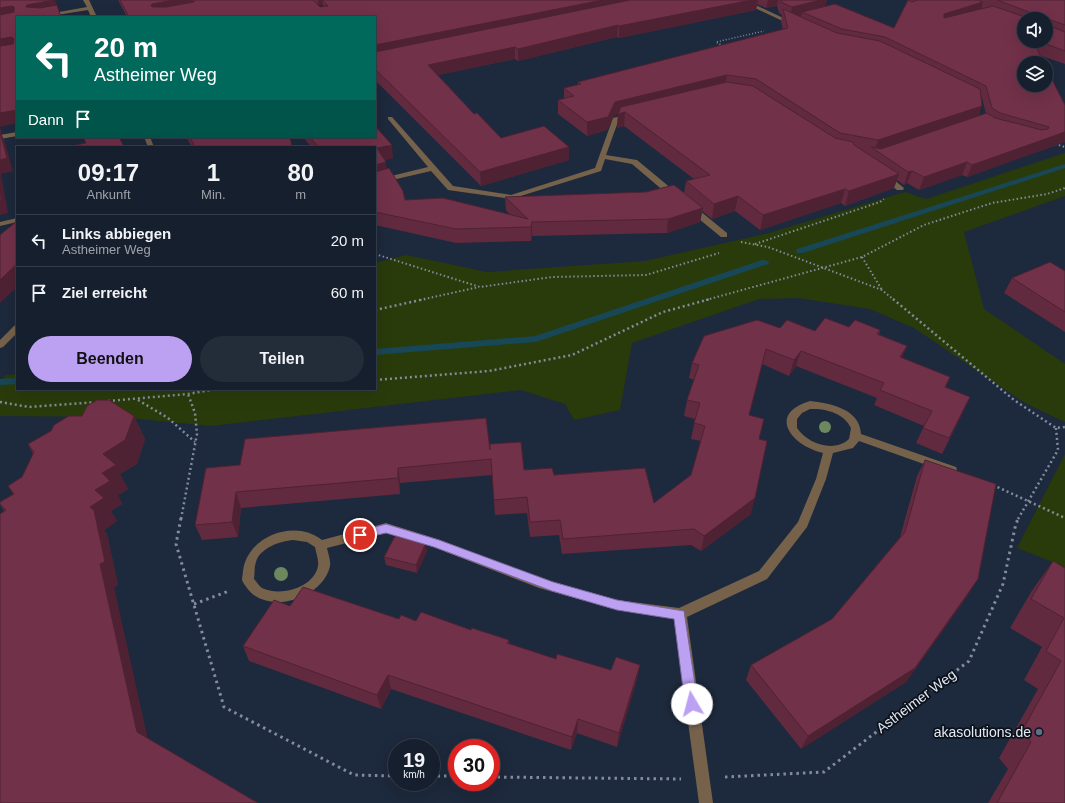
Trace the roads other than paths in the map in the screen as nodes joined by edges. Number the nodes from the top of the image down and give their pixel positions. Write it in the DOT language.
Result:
graph roads {
  1 [pos="86,0"];
  2 [pos="741,0"];
  3 [pos="90,8"];
  4 [pos="40,16"];
  5 [pos="94,16"];
  6 [pos="801,28"];
  7 [pos="640,113"];
  8 [pos="390,118"];
  9 [pos="16,134"];
  10 [pos="0,137"];
  11 [pos="603,157"];
  12 [pos="433,168"];
  13 [pos="881,175"];
  14 [pos="376,182"];
  15 [pos="900,188"];
  16 [pos="16,220"];
  17 [pos="0,224"];
  18 [pos="724,235"];
  19 [pos="13,337"];
  20 [pos="0,345"];
  21 [pos="856,436"];
  22 [pos="829,450"];
  23 [pos="986,482"];
  24 [pos="320,545"];
  25 [pos="680,614"];
  26 [pos="706,803"];
  1 -- 3 [label="street"];
  2 -- 6 [label="street"];
  3 -- 4 [label="street"];
  3 -- 5 [label="street"];
  7 -- 11 [label="street"];
  8 -- 12 [label="street"];
  9 -- 10 [label="street"];
  11 -- 12 [label="street"];
  11 -- 18 [label="street"];
  12 -- 14 [label="street"];
  13 -- 15 [label="street"];
  16 -- 17 [label="street"];
  19 -- 20 [label="street"];
  21 -- 22 [label="street"];
  21 -- 22 [label="street"];
  21 -- 23 [label="street"];
  22 -- 25 [label="street"];
  24 -- 24 [label="street"];
  24 -- 25 [label="street"];
  25 -- 26 [label="street"];
}
